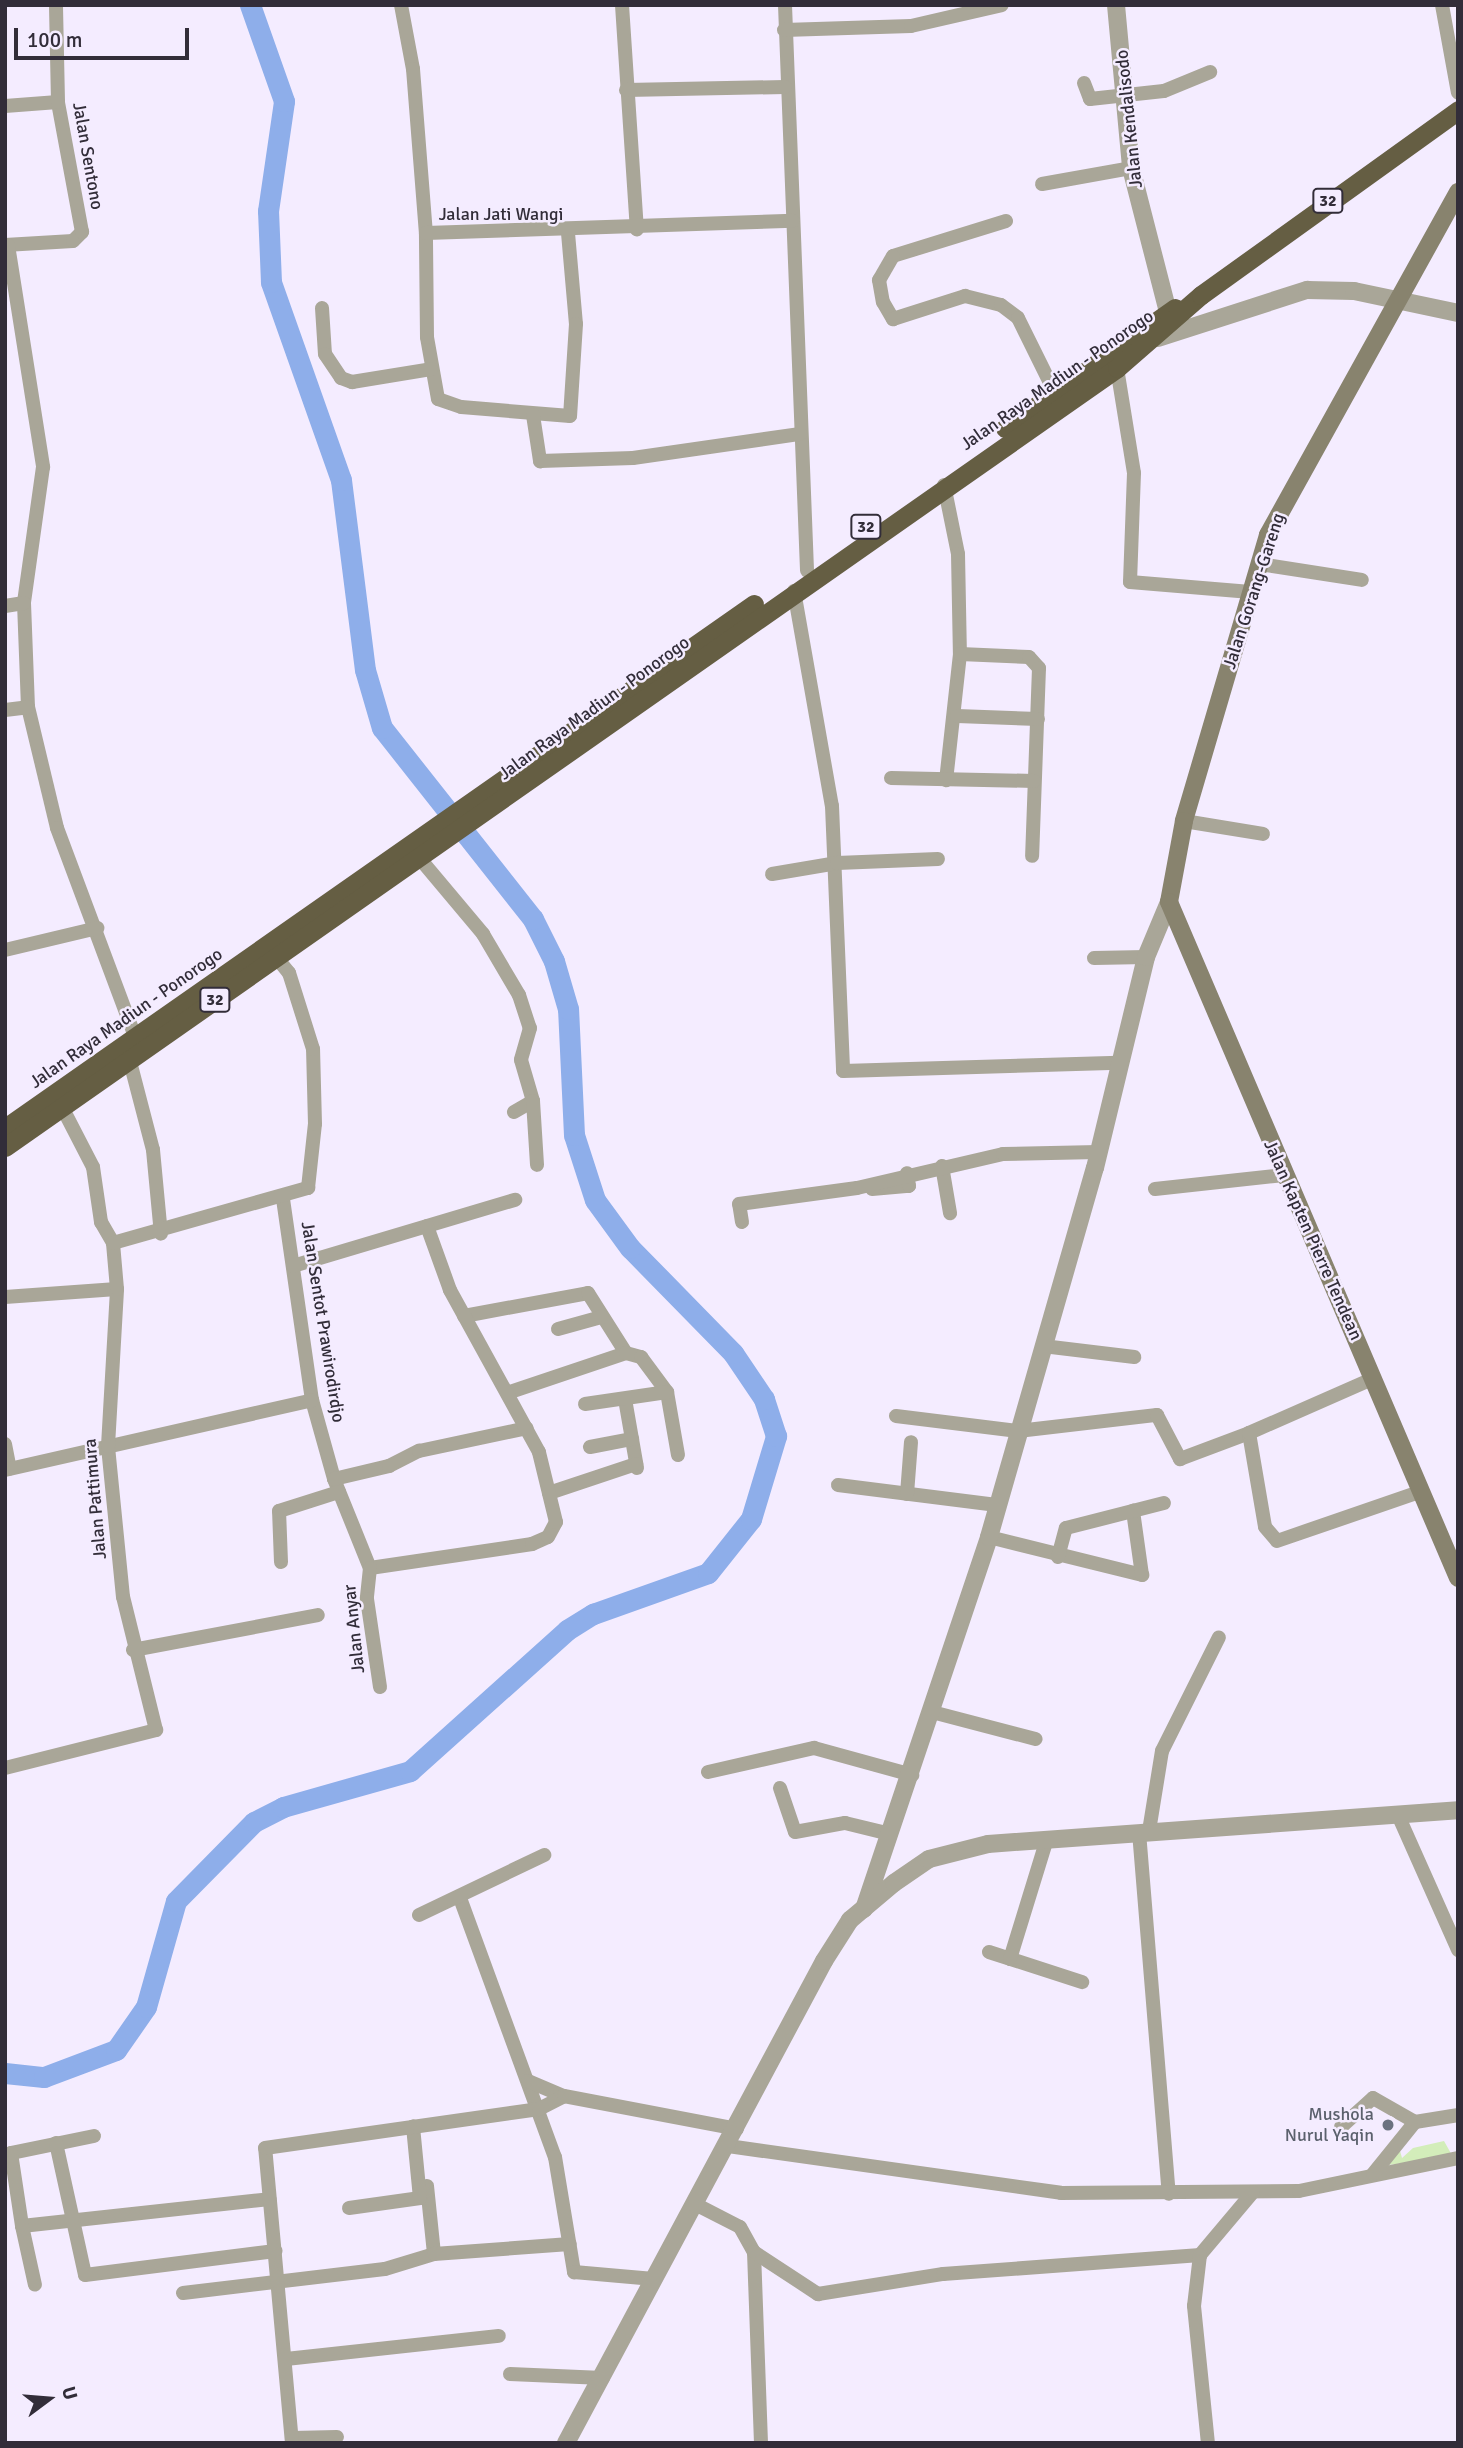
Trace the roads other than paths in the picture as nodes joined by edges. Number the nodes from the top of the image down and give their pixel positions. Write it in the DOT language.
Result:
graph roads {
  1 [pos="56,5"];
  2 [pos="401,5"];
  3 [pos="622,5"];
  4 [pos="785,5"];
  5 [pos="1002,5"];
  6 [pos="1116,5"];
  7 [pos="1443,5"];
  8 [pos="784,30"];
  9 [pos="1210,72"];
  10 [pos="1084,83"];
  11 [pos="785,87"];
  12 [pos="626,90"];
  13 [pos="1458,93"];
  14 [pos="1126,96"];
  15 [pos="58,102"];
  16 [pos="5,106"];
  17 [pos="1458,110"];
  18 [pos="1131,168"];
  19 [pos="1042,184"];
  20 [pos="1458,192"];
  21 [pos="793,221"];
  22 [pos="1006,221"];
  23 [pos="637,230"];
  24 [pos="426,233"];
  25 [pos="568,233"];
  26 [pos="7,245"];
  27 [pos="1201,295"];
  28 [pos="1397,300"];
  29 [pos="322,308"];
  30 [pos="1168,312"];
  31 [pos="1458,313"];
  32 [pos="1158,338"];
  33 [pos="1118,368"];
  34 [pos="431,369"];
  35 [pos="1058,398"];
  36 [pos="533,415"];
  37 [pos="800,434"];
  38 [pos="944,485"];
  39 [pos="1260,564"];
  40 [pos="807,570"];
  41 [pos="1362,580"];
  42 [pos="794,591"];
  43 [pos="1251,592"];
  44 [pos="24,603"];
  45 [pos="5,606"];
  46 [pos="960,654"];
  47 [pos="635,695"];
  48 [pos="28,707"];
  49 [pos="5,710"];
  50 [pos="957,716"];
  51 [pos="1038,719"];
  52 [pos="891,778"];
  53 [pos="946,779"];
  54 [pos="1034,781"];
  55 [pos="1184,821"];
  56 [pos="1263,834"];
  57 [pos="1032,856"];
  58 [pos="938,859"];
  59 [pos="425,860"];
  60 [pos="837,863"];
  61 [pos="772,874"];
  62 [pos="1169,902"];
  63 [pos="334,908"];
  64 [pos="97,928"];
  65 [pos="5,950"];
  66 [pos="276,957"];
  67 [pos="1146,957"];
  68 [pos="1094,958"];
  69 [pos="130,1047"];
  70 [pos="1119,1063"];
  71 [pos="533,1101"];
  72 [pos="63,1109"];
  73 [pos="514,1112"];
  74 [pos="5,1128"];
  75 [pos="5,1147"];
  76 [pos="1098,1152"];
  77 [pos="537,1165"];
  78 [pos="942,1166"];
  79 [pos="1284,1175"];
  80 [pos="1155,1189"];
  81 [pos="284,1199"];
  82 [pos="515,1200"];
  83 [pos="950,1213"];
  84 [pos="742,1222"];
  85 [pos="427,1226"];
  86 [pos="160,1234"];
  87 [pos="113,1243"];
  88 [pos="293,1266"];
  89 [pos="117,1289"];
  90 [pos="5,1297"];
  91 [pos="464,1316"];
  92 [pos="601,1317"];
  93 [pos="558,1329"];
  94 [pos="1043,1346"];
  95 [pos="626,1353"];
  96 [pos="1134,1357"];
  97 [pos="1372,1380"];
  98 [pos="510,1392"];
  99 [pos="667,1392"];
  100 [pos="625,1399"];
  101 [pos="312,1400"];
  102 [pos="585,1404"];
  103 [pos="896,1416"];
  104 [pos="527,1428"];
  105 [pos="1018,1431"];
  106 [pos="1249,1433"];
  107 [pos="632,1439"];
  108 [pos="911,1442"];
  109 [pos="5,1444"];
  110 [pos="108,1446"];
  111 [pos="590,1447"];
  112 [pos="678,1455"];
  113 [pos="7,1470"];
  114 [pos="838,1485"];
  115 [pos="336,1486"];
  116 [pos="1419,1492"];
  117 [pos="549,1493"];
  118 [pos="907,1493"];
  119 [pos="1164,1503"];
  120 [pos="997,1505"];
  121 [pos="1133,1511"];
  122 [pos="989,1537"];
  123 [pos="1452,1547"];
  124 [pos="1058,1558"];
  125 [pos="281,1562"];
  126 [pos="370,1567"];
  127 [pos="1458,1578"];
  128 [pos="318,1615"];
  129 [pos="1219,1637"];
  130 [pos="133,1650"];
  131 [pos="380,1687"];
  132 [pos="932,1712"];
  133 [pos="1036,1739"];
  134 [pos="5,1768"];
  135 [pos="708,1772"];
  136 [pos="912,1775"];
  137 [pos="780,1788"];
  138 [pos="1458,1810"];
  139 [pos="1398,1815"];
  140 [pos="1144,1832"];
  141 [pos="890,1834"];
  142 [pos="1047,1839"];
  143 [pos="544,1855"];
  144 [pos="460,1898"];
  145 [pos="864,1911"];
  146 [pos="419,1915"];
  147 [pos="1458,1950"];
  148 [pos="989,1952"];
  149 [pos="1010,1959"];
  150 [pos="1082,1982"];
  151 [pos="528,2081"];
  152 [pos="564,2096"];
  153 [pos="539,2109"];
  154 [pos="1458,2115"];
  155 [pos="1415,2122"];
  156 [pos="417,2126"];
  157 [pos="1341,2127"];
  158 [pos="737,2129"];
  159 [pos="94,2136"];
  160 [pos="56,2143"];
  161 [pos="728,2146"];
  162 [pos="1458,2158"];
  163 [pos="1373,2174"];
  164 [pos="1253,2192"];
  165 [pos="1169,2194"];
  166 [pos="270,2199"];
  167 [pos="697,2205"];
  168 [pos="349,2208"];
  169 [pos="68,2220"];
  170 [pos="22,2227"];
  171 [pos="570,2244"];
  172 [pos="275,2251"];
  173 [pos="754,2252"];
  174 [pos="434,2254"];
  175 [pos="1200,2255"];
  176 [pos="279,2278"];
  177 [pos="654,2279"];
  178 [pos="34,2285"];
  179 [pos="183,2293"];
  180 [pos="499,2336"];
  181 [pos="286,2360"];
  182 [pos="510,2374"];
  183 [pos="603,2378"];
  184 [pos="337,2437"];
  185 [pos="292,2440"];
  186 [pos="566,2443"];
  187 [pos="761,2443"];
  188 [pos="1208,2443"];
  1 -- 15 [label="street, Jalan Sentono"];
  2 -- 24 [label="street"];
  3 -- 12 [label="street"];
  4 -- 8 [label="street"];
  5 -- 8 [label="street"];
  6 -- 14 [label="street, Jalan Kendalisodo"];
  7 -- 13 [label="street"];
  8 -- 11 [label="street"];
  9 -- 14 [label="street"];
  10 -- 14 [label="street"];
  11 -- 12 [label="street"];
  11 -- 21 [label="street"];
  12 -- 23 [label="street"];
  14 -- 18 [label="street, Jalan Kendalisodo"];
  15 -- 16 [label="street"];
  15 -- 26 [label="street, Jalan Sentono"];
  17 -- 27 [label="highway, Jalan Raya Madiun - Ponorogo / 32"];
  18 -- 19 [label="street"];
  18 -- 30 [label="street, Jalan Kendalisodo"];
  20 -- 28 [label="main road, Jalan Gorang-Gareng"];
  21 -- 23 [label="street, Jalan Jati Wangi"];
  21 -- 37 [label="street"];
  22 -- 35 [label="street"];
  23 -- 25 [label="street, Jalan Jati Wangi"];
  24 -- 25 [label="street, Jalan Jati Wangi"];
  24 -- 34 [label="street, Jalan Jati Wangi"];
  25 -- 36 [label="street, Jalan Jati Wangi"];
  26 -- 44 [label="street"];
  27 -- 30 [label="highway, Jalan Raya Madiun - Ponorogo / 32"];
  27 -- 32 [label="highway, Jalan Raya Madiun - Ponorogo / 32"];
  28 -- 31 [label="street"];
  28 -- 32 [label="street"];
  28 -- 39 [label="main road, Jalan Gorang-Gareng"];
  29 -- 34 [label="street"];
  30 -- 35 [label="highway, Jalan Raya Madiun - Ponorogo / 32"];
  32 -- 33 [label="highway, Jalan Raya Madiun - Ponorogo / 32"];
  33 -- 35 [label="highway, Jalan Raya Madiun - Ponorogo / 32"];
  33 -- 43 [label="street"];
  34 -- 36 [label="street, Jalan Jati Wangi"];
  35 -- 38 [label="highway, Jalan Raya Madiun - Ponorogo / 32"];
  35 -- 40 [label="highway, Jalan Raya Madiun - Ponorogo / 32"];
  36 -- 37 [label="street"];
  37 -- 40 [label="street"];
  38 -- 42 [label="highway, Jalan Raya Madiun - Ponorogo / 32"];
  38 -- 46 [label="street"];
  39 -- 41 [label="street"];
  39 -- 43 [label="main road, Jalan Gorang-Gareng"];
  40 -- 47 [label="highway, Jalan Raya Madiun - Ponorogo / 32"];
  42 -- 47 [label="highway, Jalan Raya Madiun - Ponorogo / 32"];
  42 -- 60 [label="street"];
  43 -- 55 [label="main road, Jalan Gorang-Gareng"];
  44 -- 45 [label="street"];
  44 -- 48 [label="street"];
  46 -- 50 [label="street"];
  46 -- 51 [label="street"];
  47 -- 59 [label="highway, Jalan Raya Madiun - Ponorogo / 32"];
  48 -- 49 [label="street"];
  48 -- 64 [label="street"];
  50 -- 51 [label="street"];
  50 -- 53 [label="street"];
  51 -- 54 [label="street"];
  52 -- 53 [label="street"];
  53 -- 54 [label="street"];
  54 -- 57 [label="street"];
  55 -- 56 [label="street"];
  55 -- 62 [label="main road, Jalan Gorang-Gareng"];
  58 -- 60 [label="street"];
  59 -- 63 [label="highway, Jalan Raya Madiun - Ponorogo / 32"];
  59 -- 71 [label="street"];
  60 -- 61 [label="street"];
  60 -- 70 [label="street"];
  62 -- 67 [label="street"];
  62 -- 79 [label="main road, Jalan Kapten Pierre Tendean"];
  63 -- 66 [label="highway, Jalan Raya Madiun - Ponorogo / 32"];
  63 -- 69 [label="highway, Jalan Raya Madiun - Ponorogo / 32"];
  64 -- 65 [label="street"];
  64 -- 69 [label="street"];
  66 -- 69 [label="highway, Jalan Raya Madiun - Ponorogo / 32"];
  66 -- 81 [label="street"];
  67 -- 68 [label="street"];
  67 -- 70 [label="street"];
  69 -- 72 [label="highway, Jalan Raya Madiun - Ponorogo / 32"];
  69 -- 74 [label="highway, Jalan Raya Madiun - Ponorogo / 32"];
  69 -- 86 [label="street"];
  70 -- 76 [label="street"];
  71 -- 73 [label="street"];
  71 -- 77 [label="street"];
  72 -- 75 [label="highway, Jalan Raya Madiun - Ponorogo / 32"];
  72 -- 87 [label="street, Jalan Pattimura"];
  76 -- 78 [label="street"];
  76 -- 94 [label="street"];
  78 -- 83 [label="street"];
  78 -- 84 [label="street"];
  79 -- 80 [label="street"];
  79 -- 97 [label="main road, Jalan Kapten Pierre Tendean"];
  81 -- 86 [label="street"];
  81 -- 88 [label="street, Jalan Sentot Prawirodirdjo"];
  82 -- 85 [label="street"];
  85 -- 88 [label="street"];
  85 -- 91 [label="street"];
  86 -- 87 [label="street"];
  87 -- 89 [label="street, Jalan Pattimura"];
  88 -- 101 [label="street, Jalan Sentot Prawirodirdjo"];
  89 -- 90 [label="street"];
  89 -- 110 [label="street, Jalan Pattimura"];
  91 -- 92 [label="street"];
  91 -- 98 [label="street"];
  92 -- 93 [label="street"];
  92 -- 95 [label="street"];
  94 -- 96 [label="street"];
  94 -- 105 [label="street"];
  95 -- 98 [label="street"];
  95 -- 99 [label="street"];
  97 -- 106 [label="street"];
  97 -- 116 [label="main road, Jalan Kapten Pierre Tendean"];
  98 -- 104 [label="street"];
  99 -- 100 [label="street"];
  99 -- 112 [label="street"];
  100 -- 102 [label="street"];
  100 -- 107 [label="street"];
  101 -- 110 [label="street"];
  101 -- 115 [label="street, Jalan Sentot Prawirodirdjo"];
  103 -- 105 [label="street"];
  104 -- 115 [label="street"];
  104 -- 117 [label="street"];
  105 -- 106 [label="street"];
  105 -- 120 [label="street"];
  106 -- 116 [label="street"];
  107 -- 111 [label="street"];
  107 -- 117 [label="street"];
  108 -- 118 [label="street"];
  109 -- 113 [label="street"];
  110 -- 113 [label="street"];
  110 -- 130 [label="street, Jalan Pattimura"];
  114 -- 118 [label="street"];
  115 -- 125 [label="street"];
  115 -- 126 [label="street, Jalan Sentot Prawirodirdjo"];
  116 -- 123 [label="main road, Jalan Kapten Pierre Tendean"];
  117 -- 126 [label="street"];
  118 -- 120 [label="street"];
  119 -- 121 [label="street"];
  120 -- 122 [label="street"];
  121 -- 124 [label="street"];
  121 -- 124 [label="street"];
  122 -- 124 [label="street"];
  122 -- 132 [label="street"];
  123 -- 127 [label="main road, Jalan Kapten Pierre Tendean"];
  126 -- 131 [label="street, Jalan Anyar"];
  128 -- 130 [label="street"];
  129 -- 140 [label="street"];
  130 -- 134 [label="street, Jalan Pattimura"];
  132 -- 133 [label="street"];
  132 -- 136 [label="street"];
  135 -- 136 [label="street"];
  136 -- 141 [label="street"];
  137 -- 141 [label="street"];
  138 -- 139 [label="street"];
  139 -- 140 [label="street"];
  139 -- 147 [label="street"];
  140 -- 142 [label="street"];
  140 -- 165 [label="street"];
  141 -- 145 [label="street"];
  142 -- 145 [label="street"];
  142 -- 149 [label="street"];
  143 -- 144 [label="street"];
  144 -- 146 [label="street"];
  144 -- 151 [label="street"];
  145 -- 158 [label="street"];
  148 -- 149 [label="street"];
  149 -- 150 [label="street"];
  151 -- 152 [label="street"];
  151 -- 153 [label="street"];
  152 -- 153 [label="street"];
  152 -- 158 [label="street"];
  153 -- 156 [label="street"];
  153 -- 171 [label="street"];
  154 -- 155 [label="street"];
  155 -- 157 [label="street"];
  155 -- 163 [label="street"];
  156 -- 166 [label="street"];
  156 -- 168 [label="street"];
  156 -- 174 [label="street"];
  158 -- 161 [label="street"];
  159 -- 160 [label="street"];
  160 -- 169 [label="street"];
  160 -- 170 [label="street"];
  161 -- 165 [label="street"];
  161 -- 167 [label="street"];
  162 -- 163 [label="street"];
  163 -- 164 [label="street"];
  164 -- 165 [label="street"];
  164 -- 175 [label="street"];
  166 -- 169 [label="street"];
  166 -- 172 [label="street"];
  167 -- 173 [label="street"];
  167 -- 177 [label="street"];
  169 -- 170 [label="street"];
  169 -- 172 [label="street"];
  170 -- 178 [label="street"];
  171 -- 174 [label="street"];
  171 -- 177 [label="street"];
  172 -- 176 [label="street"];
  173 -- 175 [label="street"];
  173 -- 187 [label="street"];
  174 -- 176 [label="street"];
  175 -- 188 [label="street"];
  176 -- 179 [label="street"];
  176 -- 181 [label="street"];
  177 -- 183 [label="street"];
  180 -- 181 [label="street"];
  181 -- 185 [label="street"];
  182 -- 183 [label="street"];
  183 -- 186 [label="street"];
  184 -- 185 [label="street"];
}
